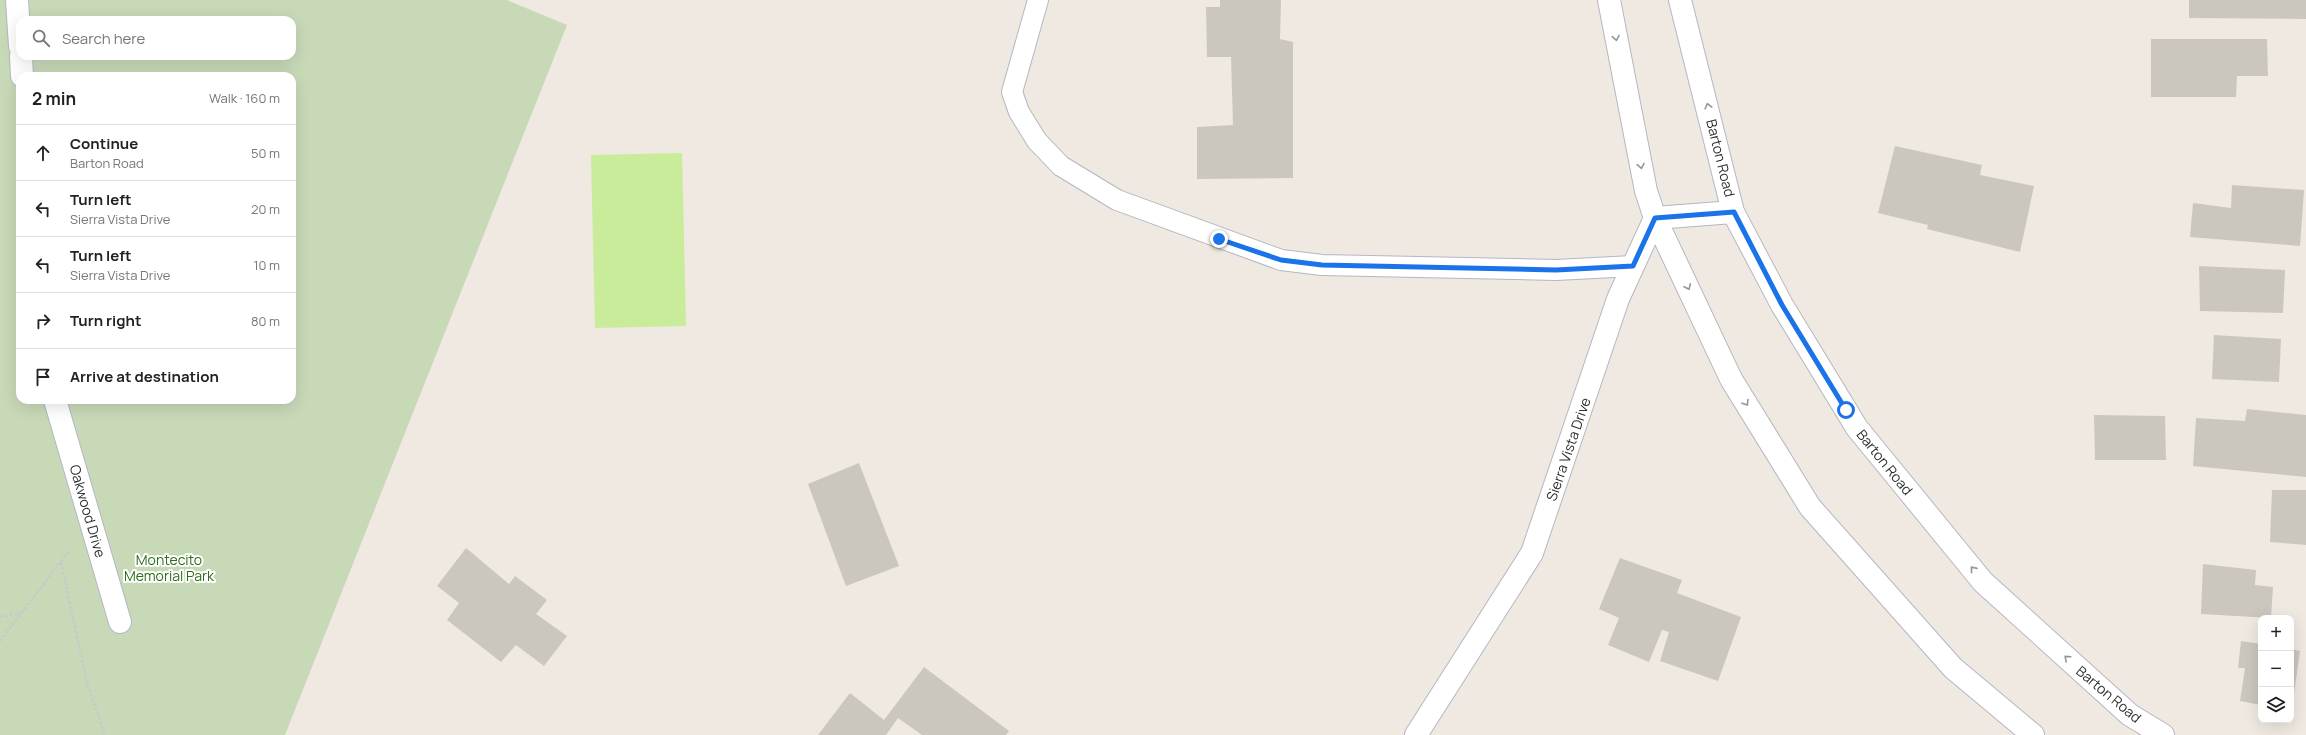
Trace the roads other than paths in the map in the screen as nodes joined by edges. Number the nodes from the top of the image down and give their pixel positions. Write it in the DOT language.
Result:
graph roads {
  1 [pos="17,0"];
  2 [pos="1038,0"];
  3 [pos="1609,0"];
  4 [pos="1680,0"];
  5 [pos="18,16"];
  6 [pos="21,60"];
  7 [pos="22,72"];
  8 [pos="1734,212"];
  9 [pos="1655,218"];
  10 [pos="1633,266"];
  11 [pos="56,404"];
  12 [pos="120,622"];
  13 [pos="1416,735"];
  14 [pos="2033,735"];
  15 [pos="2162,735"];
  1 -- 5 [label="main road"];
  2 -- 10 [label="lane"];
  3 -- 9 [label="main road, one-way"];
  8 -- 4 [label="main road, Barton Road, one-way"];
  6 -- 7 [label="main road"];
  8 -- 9 [label="main road"];
  15 -- 8 [label="main road, Barton Road, one-way"];
  9 -- 10 [label="main road, Sierra Vista Drive"];
  9 -- 14 [label="main road, one-way"];
  10 -- 13 [label="main road, Sierra Vista Drive"];
  11 -- 12 [label="main road, Oakwood Drive"];
}
